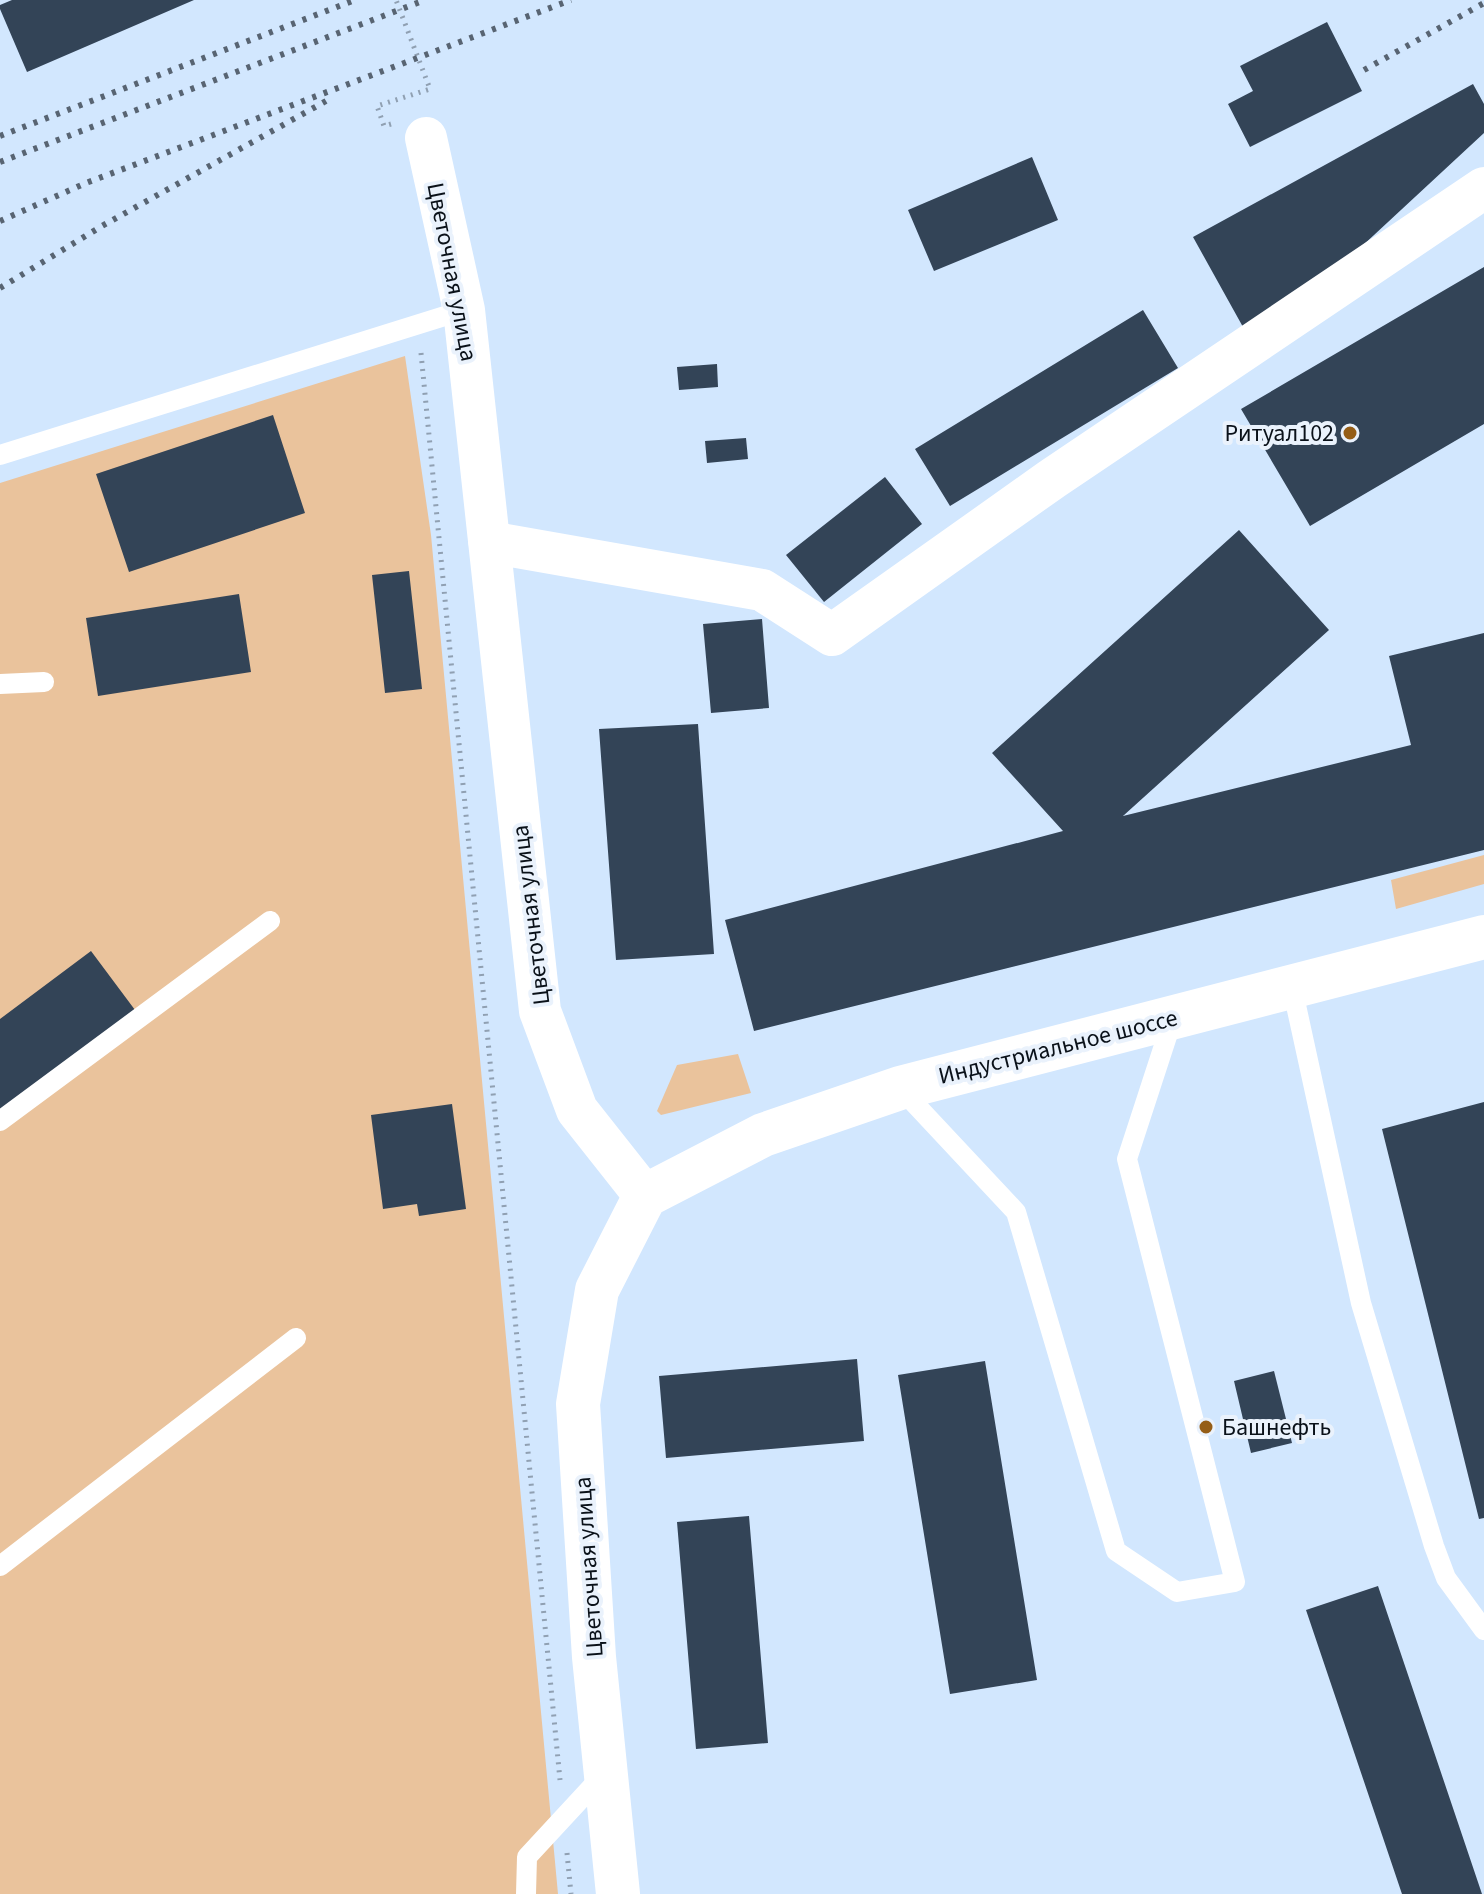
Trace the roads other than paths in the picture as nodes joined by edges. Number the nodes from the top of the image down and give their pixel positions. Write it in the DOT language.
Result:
graph roads {
  1 [pos="426,138"];
  2 [pos="1484,188"];
  3 [pos="464,310"];
  4 [pos="0,455"];
  5 [pos="489,542"];
  6 [pos="44,682"];
  7 [pos="0,684"];
  8 [pos="270,921"];
  9 [pos="1484,937"];
  10 [pos="1292,987"];
  11 [pos="1173,1018"];
  12 [pos="900,1088"];
  13 [pos="0,1121"];
  14 [pos="645,1196"];
  15 [pos="296,1338"];
  16 [pos="0,1566"];
  17 [pos="1484,1630"];
  18 [pos="607,1770"];
  19 [pos="526,1894"];
  20 [pos="618,1894"];
  1 -- 3 [label="street, Цветочная улица"];
  2 -- 5 [label="street"];
  3 -- 4 [label="lane"];
  3 -- 5 [label="street, Цветочная улица"];
  5 -- 14 [label="street, Цветочная улица"];
  6 -- 7 [label="lane"];
  8 -- 13 [label="lane"];
  9 -- 10 [label="street, Индустриальное шоссе"];
  10 -- 11 [label="street, Индустриальное шоссе"];
  10 -- 17 [label="lane"];
  11 -- 12 [label="street, Индустриальное шоссе"];
  11 -- 12 [label="lane"];
  12 -- 14 [label="street, Индустриальное шоссе"];
  14 -- 18 [label="street, Цветочная улица"];
  15 -- 16 [label="lane"];
  18 -- 19 [label="lane"];
  18 -- 20 [label="street, Цветочная улица"];
}
